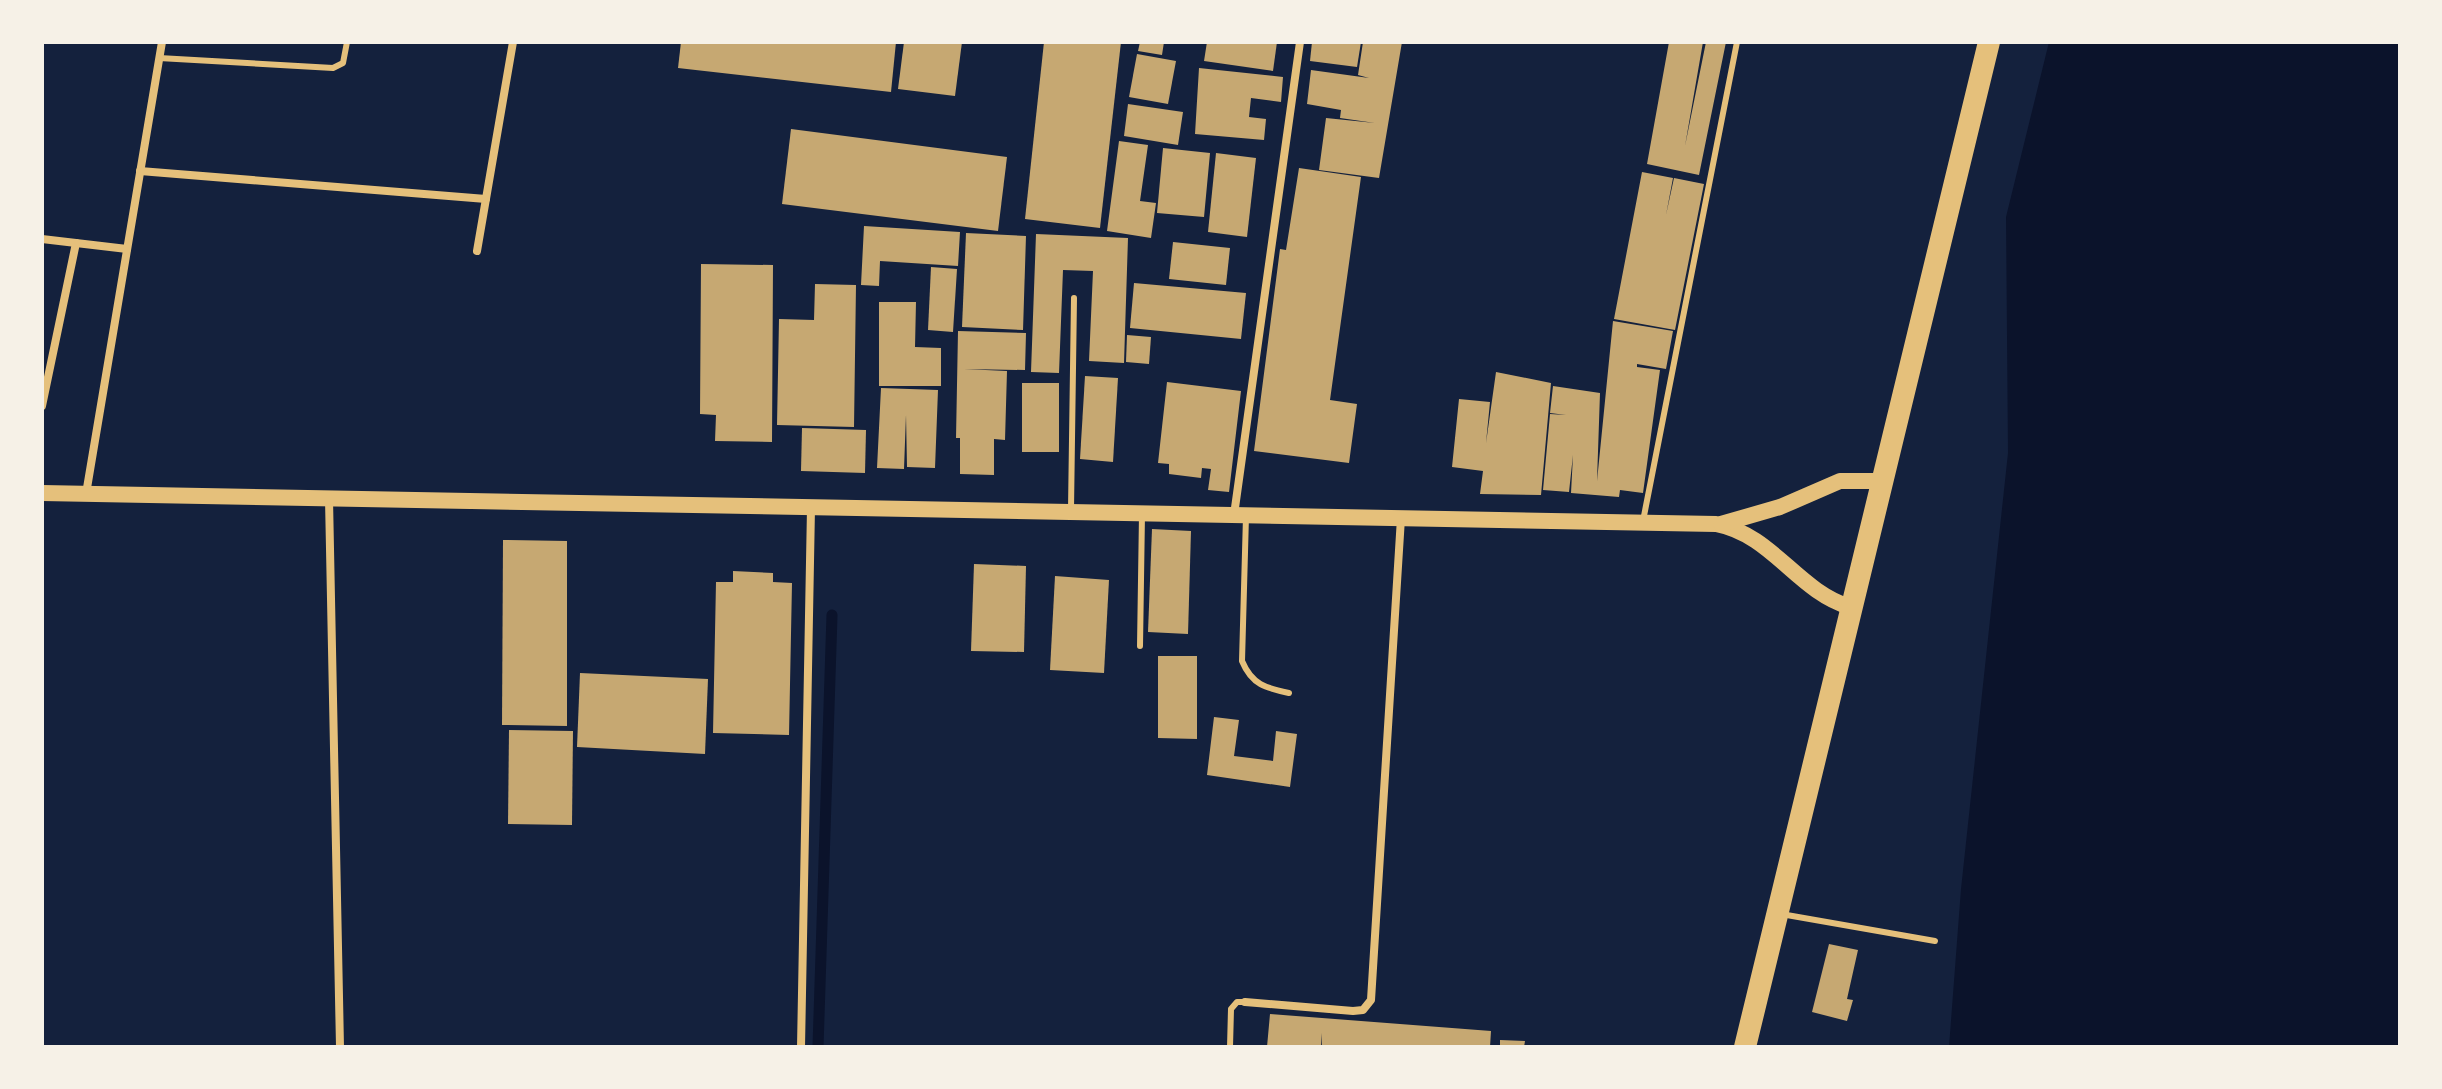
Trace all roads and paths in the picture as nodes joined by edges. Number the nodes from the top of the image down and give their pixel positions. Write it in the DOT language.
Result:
graph roads {
  1 [pos="162,42"];
  2 [pos="347,42"];
  3 [pos="513,42"];
  4 [pos="1300,42"];
  5 [pos="1737,42"];
  6 [pos="1989,42"];
  7 [pos="159,58"];
  8 [pos="140,171"];
  9 [pos="486,199"];
  10 [pos="42,239"];
  11 [pos="76,243"];
  12 [pos="127,249"];
  13 [pos="477,251"];
  14 [pos="1074,298"];
  15 [pos="42,406"];
  16 [pos="1881,481"];
  17 [pos="42,493"];
  18 [pos="86,494"];
  19 [pos="329,499"];
  20 [pos="811,508"];
  21 [pos="1071,512"];
  22 [pos="1142,514"];
  23 [pos="1240,515"];
  24 [pos="1401,518"];
  25 [pos="1642,523"];
  26 [pos="1716,524"];
  27 [pos="1850,607"];
  28 [pos="1140,646"];
  29 [pos="1289,693"];
  30 [pos="1776,913"];
  31 [pos="1935,941"];
  32 [pos="1245,1002"];
  33 [pos="1746,1042"];
  34 [pos="340,1047"];
  35 [pos="801,1047"];
  36 [pos="1230,1047"];
  1 -- 7 [label="street"];
  2 -- 7 [label="lane"];
  3 -- 9 [label="street"];
  4 -- 23 [label="street"];
  5 -- 25 [label="lane"];
  6 -- 16 [label="highway"];
  7 -- 8 [label="street"];
  8 -- 9 [label="street"];
  8 -- 12 [label="street"];
  9 -- 13 [label="street"];
  10 -- 11 [label="street"];
  11 -- 12 [label="street"];
  11 -- 15 [label="street"];
  12 -- 18 [label="street"];
  14 -- 21 [label="lane"];
  16 -- 26 [label="main road"];
  16 -- 27 [label="highway"];
  17 -- 18 [label="main road"];
  18 -- 19 [label="main road"];
  19 -- 20 [label="main road"];
  19 -- 34 [label="street"];
  20 -- 21 [label="main road"];
  20 -- 35 [label="street"];
  21 -- 22 [label="main road"];
  22 -- 23 [label="main road"];
  22 -- 28 [label="lane"];
  23 -- 24 [label="main road"];
  23 -- 29 [label="lane"];
  24 -- 25 [label="main road"];
  24 -- 32 [label="street"];
  25 -- 26 [label="main road"];
  26 -- 27 [label="main road"];
  27 -- 30 [label="highway"];
  30 -- 31 [label="lane"];
  30 -- 33 [label="highway"];
  32 -- 36 [label="lane"];
}
